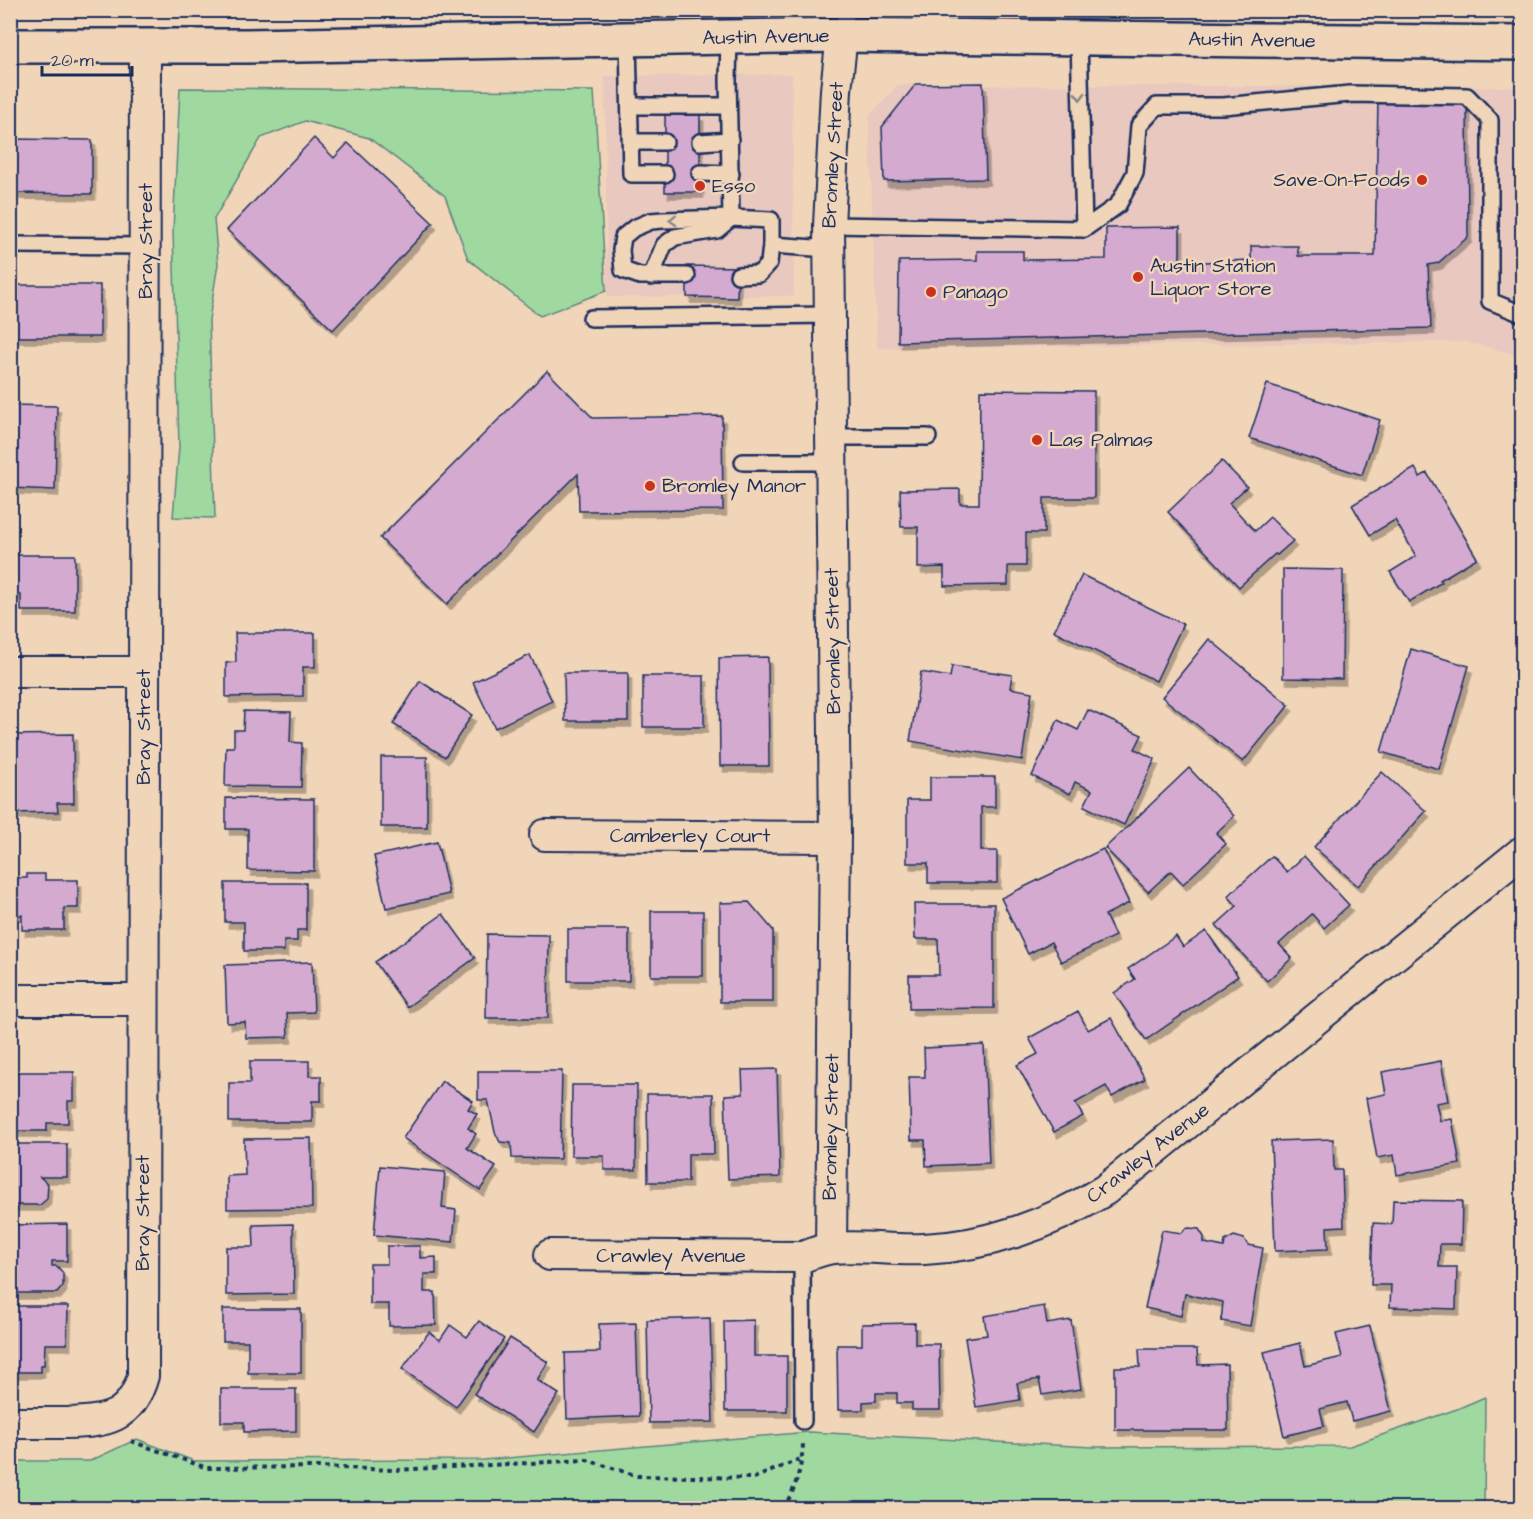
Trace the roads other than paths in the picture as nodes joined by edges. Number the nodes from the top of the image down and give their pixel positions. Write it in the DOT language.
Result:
graph roads {
  1 [pos="844,23"];
  2 [pos="729,38"];
  3 [pos="1079,38"];
  4 [pos="628,39"];
  5 [pos="1522,43"];
  6 [pos="145,45"];
  7 [pos="10,46"];
  8 [pos="631,106"];
  9 [pos="729,106"];
  10 [pos="730,140"];
  11 [pos="631,142"];
  12 [pos="665,142"];
  13 [pos="700,142"];
  14 [pos="700,173"];
  15 [pos="665,174"];
  16 [pos="731,174"];
  17 [pos="731,218"];
  18 [pos="1084,229"];
  19 [pos="829,237"];
  20 [pos="10,245"];
  21 [pos="771,245"];
  22 [pos="146,246"];
  23 [pos="738,275"];
  24 [pos="687,276"];
  25 [pos="651,277"];
  26 [pos="1522,314"];
  27 [pos="830,315"];
  28 [pos="591,318"];
  29 [pos="928,437"];
  30 [pos="831,450"];
  31 [pos="743,462"];
  32 [pos="10,672"];
  33 [pos="144,672"];
  34 [pos="545,835"];
  35 [pos="834,837"];
  36 [pos="1522,852"];
  37 [pos="10,1000"];
  38 [pos="142,1000"];
  39 [pos="831,1248"];
  40 [pos="550,1255"];
  41 [pos="802,1257"];
  42 [pos="803,1420"];
  43 [pos="10,1423"];
  1 -- 2 [label="main road, Austin Avenue"];
  1 -- 3 [label="main road, Austin Avenue"];
  1 -- 19 [label="street, Bromley Street"];
  2 -- 4 [label="main road, Austin Avenue"];
  2 -- 9 [label="lane"];
  3 -- 5 [label="main road, Austin Avenue"];
  3 -- 18 [label="lane, one-way"];
  4 -- 6 [label="main road, Austin Avenue"];
  4 -- 8 [label="lane"];
  6 -- 7 [label="main road, Austin Avenue"];
  6 -- 22 [label="street, Bray Street"];
  8 -- 9 [label="lane"];
  8 -- 11 [label="lane"];
  9 -- 10 [label="lane"];
  10 -- 13 [label="lane"];
  10 -- 16 [label="lane"];
  11 -- 12 [label="lane"];
  11 -- 15 [label="lane"];
  14 -- 16 [label="lane"];
  16 -- 17 [label="lane"];
  17 -- 21 [label="lane"];
  17 -- 25 [label="lane"];
  17 -- 25 [label="lane, one-way"];
  18 -- 19 [label="lane"];
  18 -- 26 [label="lane"];
  19 -- 21 [label="lane"];
  19 -- 27 [label="street, Bromley Street"];
  20 -- 22 [label="lane"];
  21 -- 23 [label="lane"];
  22 -- 33 [label="street, Bray Street"];
  24 -- 25 [label="lane"];
  27 -- 28 [label="lane"];
  27 -- 30 [label="street, Bromley Street"];
  29 -- 30 [label="lane"];
  30 -- 31 [label="lane"];
  30 -- 35 [label="street, Bromley Street"];
  32 -- 33 [label="street"];
  33 -- 38 [label="street, Bray Street"];
  34 -- 35 [label="street, Camberley Court"];
  35 -- 39 [label="street, Bromley Street"];
  36 -- 39 [label="street, Crawley Avenue"];
  37 -- 38 [label="street"];
  38 -- 43 [label="street, Bray Street"];
  39 -- 41 [label="street, Crawley Avenue"];
  40 -- 41 [label="street, Crawley Avenue"];
  41 -- 42 [label="lane"];
}
